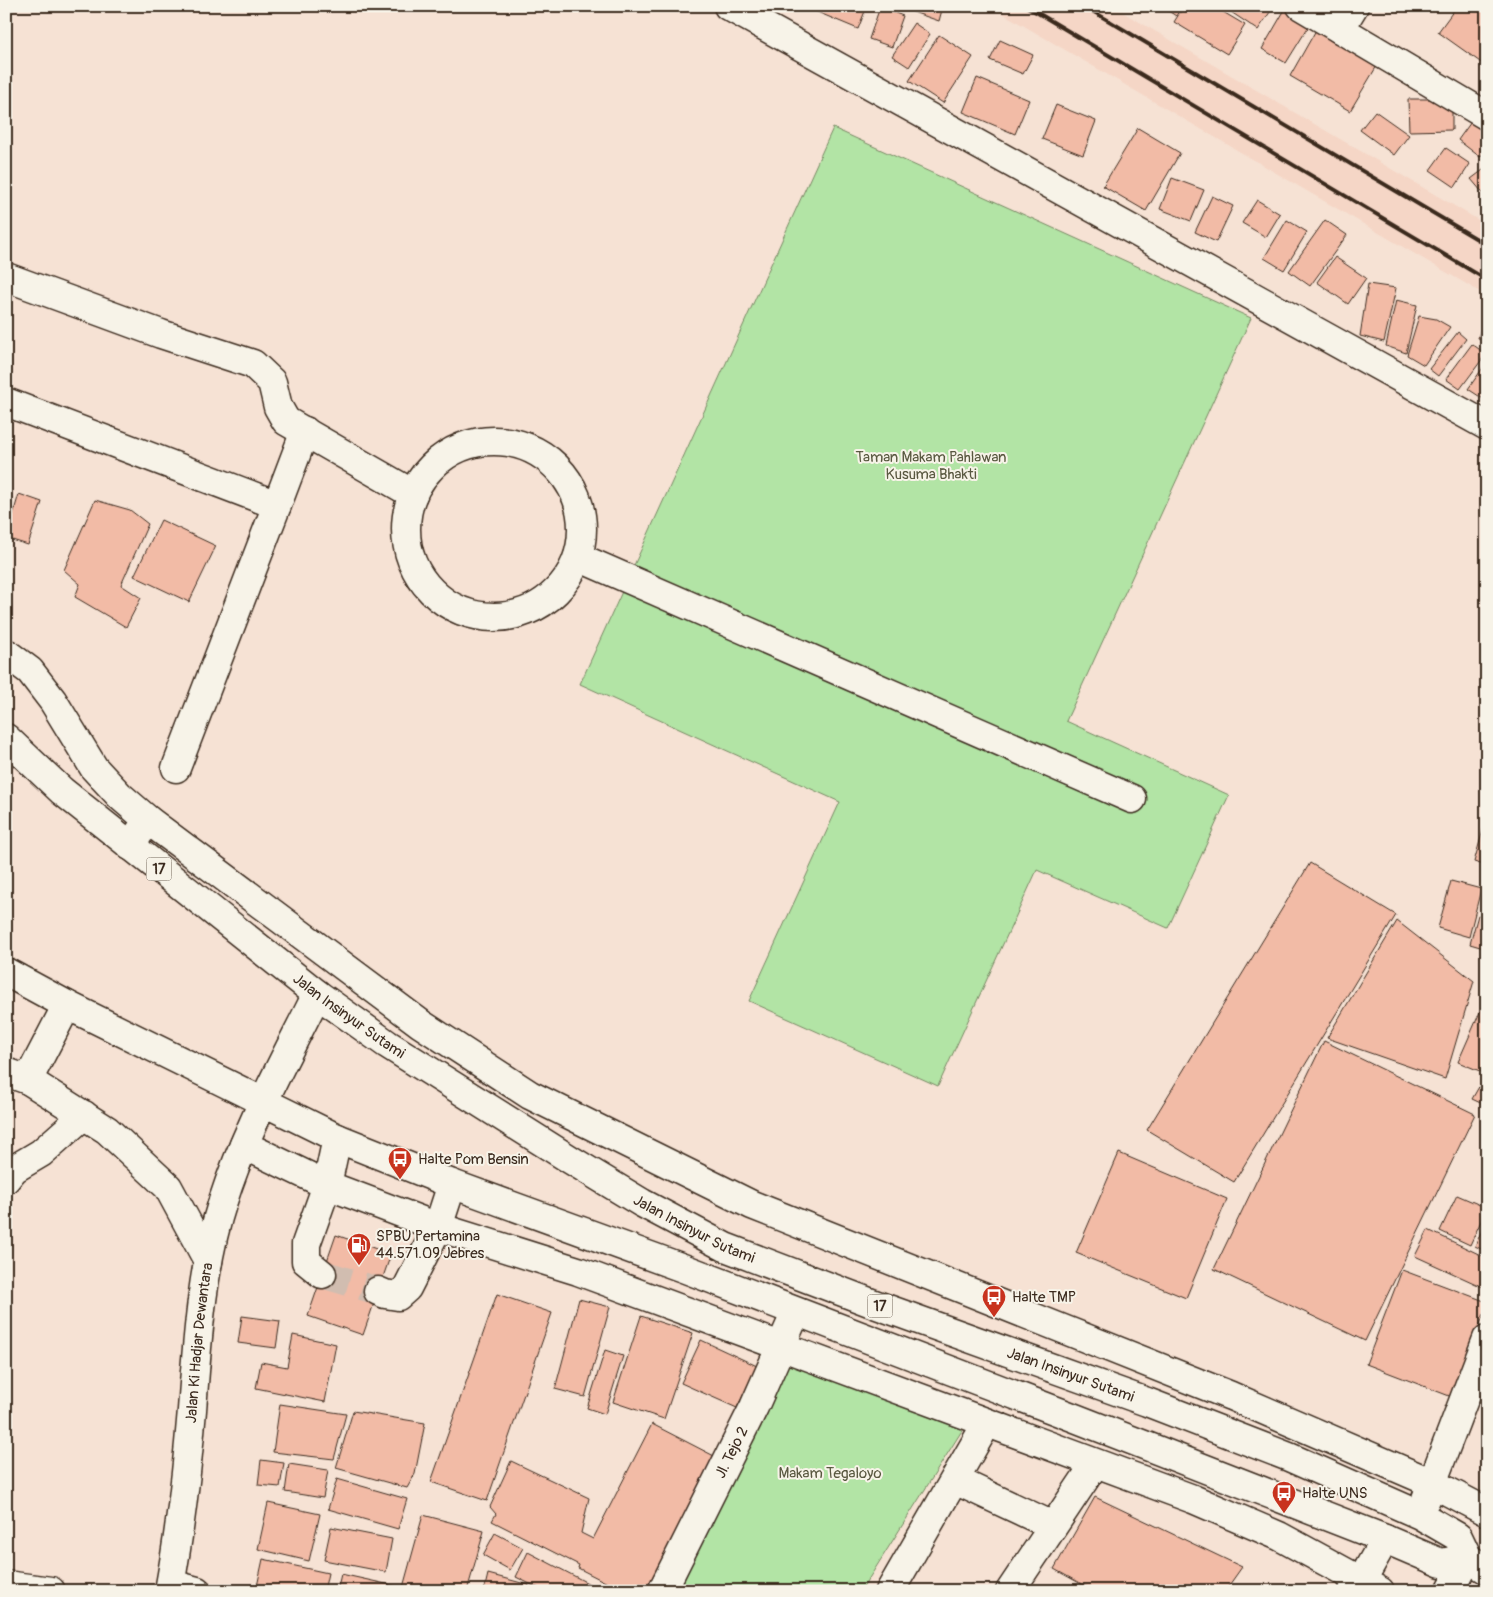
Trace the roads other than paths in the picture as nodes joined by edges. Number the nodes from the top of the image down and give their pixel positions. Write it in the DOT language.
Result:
graph roads {
  1 [pos="728,6"];
  2 [pos="1301,6"];
  3 [pos="1354,6"];
  4 [pos="1340,29"];
  5 [pos="1487,116"];
  6 [pos="6,277"];
  7 [pos="6,402"];
  8 [pos="1487,426"];
  9 [pos="305,431"];
  10 [pos="413,494"];
  11 [pos="277,505"];
  12 [pos="578,557"];
  13 [pos="6,653"];
  14 [pos="6,738"];
  15 [pos="176,768"];
  16 [pos="1132,799"];
  17 [pos="148,820"];
  18 [pos="130,846"];
  19 [pos="6,972"];
  20 [pos="317,994"];
  21 [pos="67,1005"];
  22 [pos="17,1076"];
  23 [pos="263,1103"];
  24 [pos="84,1115"];
  25 [pos="337,1138"];
  26 [pos="244,1145"];
  27 [pos="6,1179"];
  28 [pos="452,1184"];
  29 [pos="327,1185"];
  30 [pos="438,1226"];
  31 [pos="208,1262"];
  32 [pos="322,1274"];
  33 [pos="378,1291"];
  34 [pos="796,1312"];
  35 [pos="1487,1339"];
  36 [pos="781,1347"];
  37 [pos="987,1424"];
  38 [pos="1095,1464"];
  39 [pos="955,1480"];
  40 [pos="1432,1483"];
  41 [pos="1487,1512"];
  42 [pos="1420,1515"];
  43 [pos="1053,1526"];
  44 [pos="1385,1539"];
  45 [pos="1477,1564"];
  46 [pos="6,1585"];
  47 [pos="170,1587"];
  48 [pos="1365,1587"];
  49 [pos="50,1591"];
  50 [pos="197,1591"];
  51 [pos="662,1591"];
  52 [pos="890,1591"];
  53 [pos="1010,1591"];
  54 [pos="1450,1591"];
  1 -- 8 [label="main road"];
  2 -- 4 [label="main road"];
  3 -- 4 [label="main road"];
  4 -- 5 [label="main road"];
  6 -- 9 [label="main road"];
  7 -- 11 [label="main road"];
  9 -- 10 [label="main road"];
  9 -- 11 [label="main road"];
  10 -- 12 [label="main road"];
  10 -- 12 [label="main road"];
  11 -- 15 [label="main road"];
  12 -- 16 [label="main road"];
  13 -- 17 [label="main road"];
  14 -- 18 [label="main road, Jalan Insinyur Sutami / 17"];
  17 -- 18 [label="main road"];
  17 -- 40 [label="main road"];
  18 -- 20 [label="main road, Jalan Insinyur Sutami / 17"];
  19 -- 21 [label="main road, 17"];
  20 -- 23 [label="main road, Jalan Ki Hadjar Dewantara"];
  20 -- 42 [label="main road, Jalan Insinyur Sutami / 17"];
  21 -- 22 [label="main road"];
  21 -- 23 [label="main road, 17"];
  22 -- 24 [label="main road"];
  23 -- 25 [label="main road, 17"];
  23 -- 26 [label="main road, Jalan Ki Hadjar Dewantara"];
  24 -- 27 [label="main road"];
  24 -- 31 [label="main road"];
  25 -- 28 [label="main road, 17"];
  25 -- 29 [label="main road"];
  26 -- 29 [label="main road"];
  26 -- 31 [label="main road, Jalan Ki Hadjar Dewantara"];
  28 -- 30 [label="main road"];
  28 -- 34 [label="main road, 17"];
  29 -- 30 [label="main road"];
  29 -- 32 [label="main road"];
  30 -- 33 [label="main road"];
  30 -- 36 [label="main road"];
  31 -- 47 [label="main road, Jalan Ki Hadjar Dewantara"];
  34 -- 36 [label="main road, Jl. Tejo 2"];
  34 -- 44 [label="main road, 17"];
  35 -- 40 [label="main road"];
  36 -- 37 [label="main road"];
  36 -- 51 [label="main road, Jl. Tejo 2"];
  37 -- 38 [label="main road"];
  37 -- 39 [label="main road"];
  38 -- 43 [label="main road"];
  38 -- 48 [label="main road"];
  39 -- 43 [label="main road"];
  39 -- 52 [label="main road"];
  40 -- 41 [label="main road"];
  40 -- 42 [label="main road"];
  42 -- 45 [label="main road, Jalan Insinyur Sutami / 17"];
  43 -- 53 [label="main road"];
  44 -- 45 [label="main road, 17"];
  44 -- 48 [label="main road"];
  45 -- 54 [label="main road"];
  46 -- 49 [label="main road"];
  47 -- 50 [label="main road"];
}
